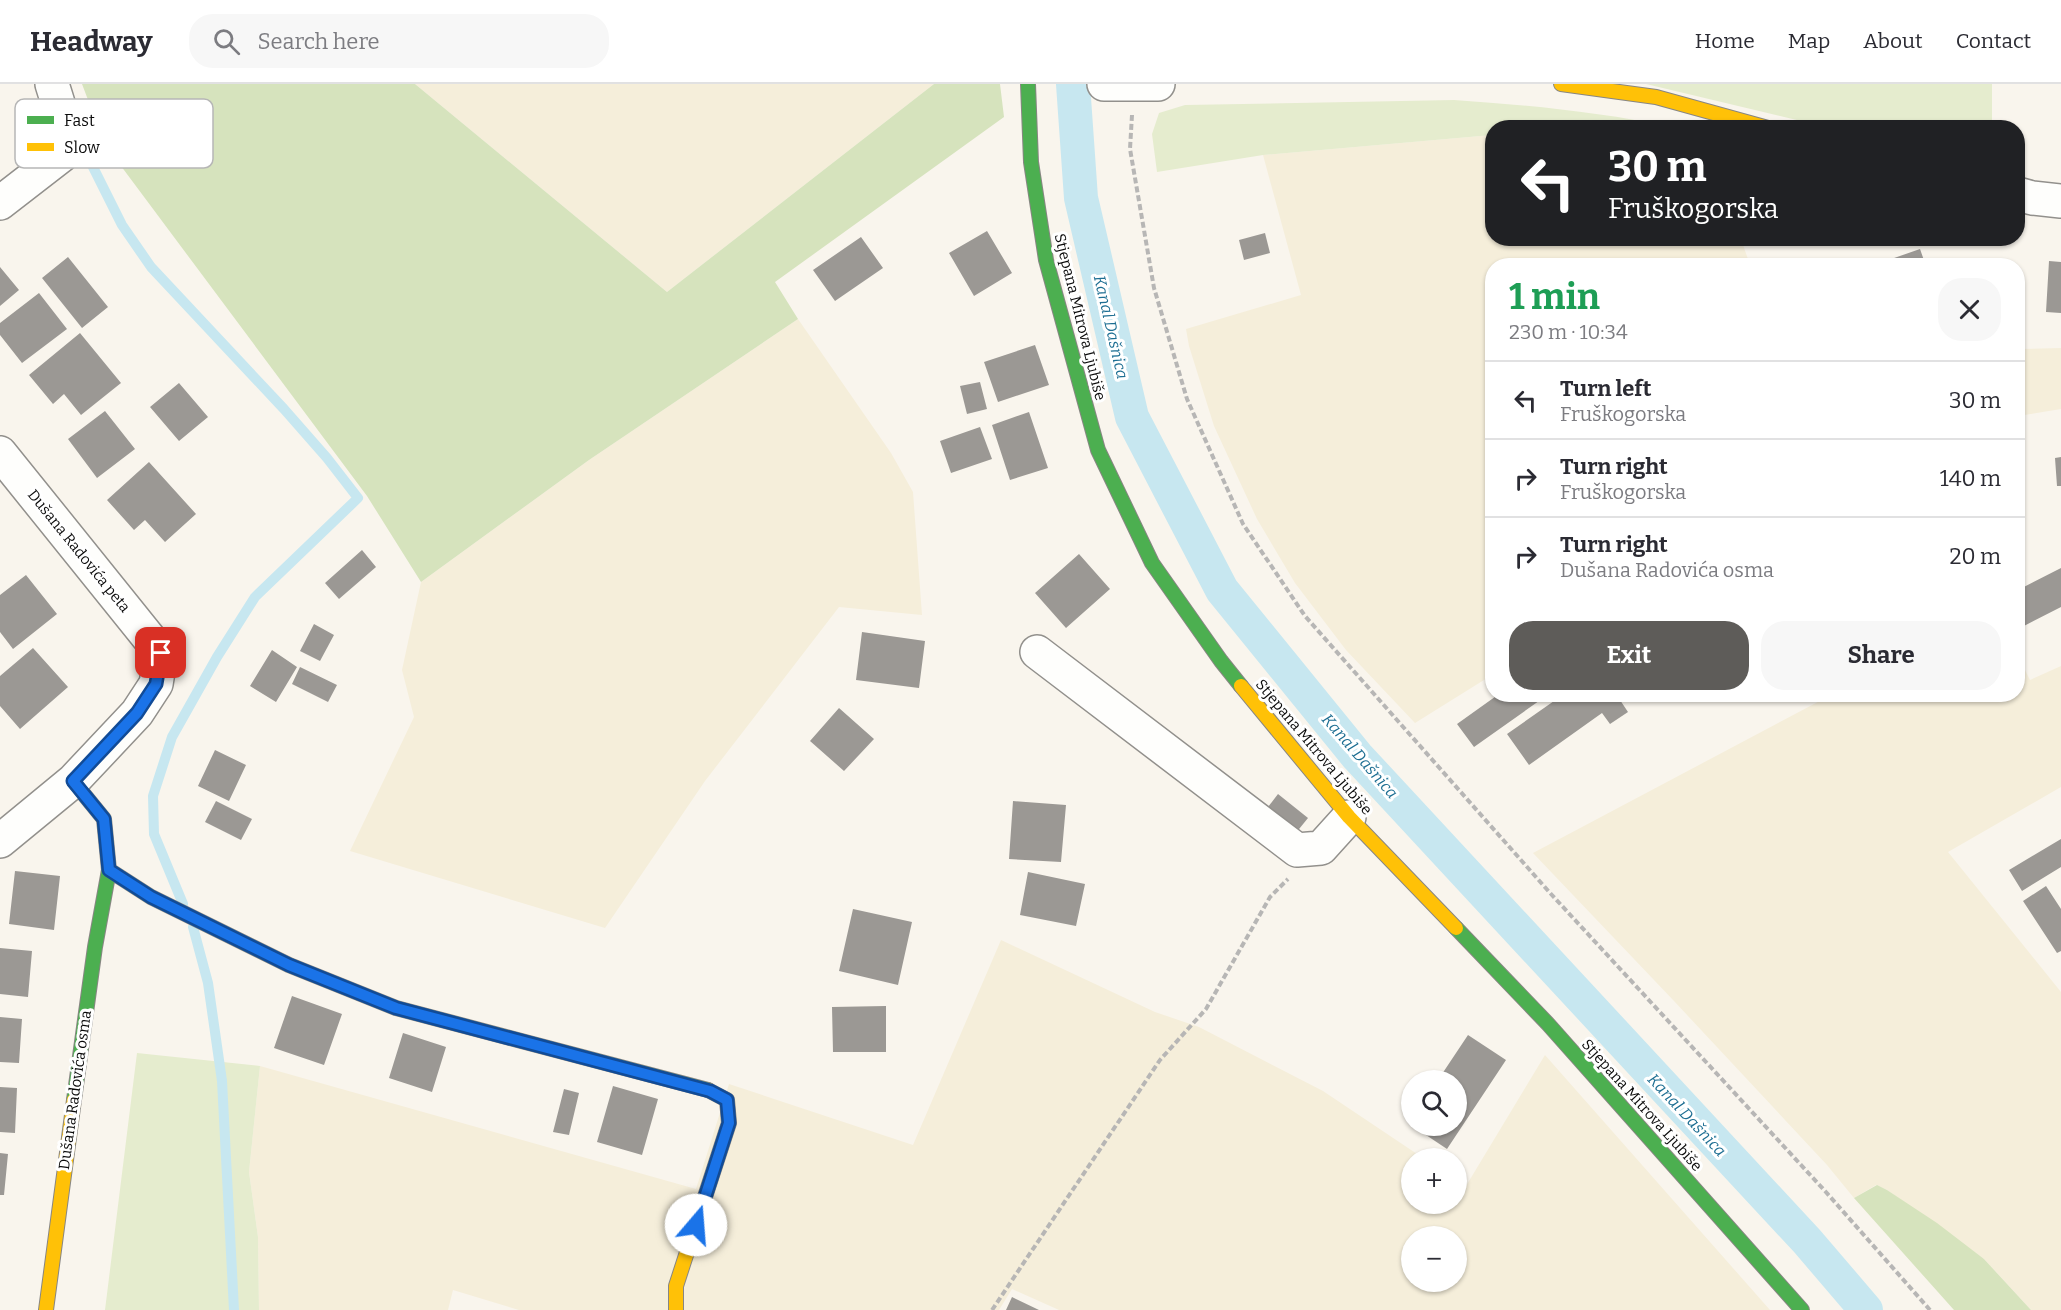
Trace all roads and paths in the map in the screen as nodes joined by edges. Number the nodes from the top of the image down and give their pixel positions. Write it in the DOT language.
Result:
graph roads {
  1 [pos="52,84"];
  2 [pos="1028,84"];
  3 [pos="1104,84"];
  4 [pos="1114,84"];
  5 [pos="1158,84"];
  6 [pos="1560,84"];
  7 [pos="1134,85"];
  8 [pos="57,99"];
  9 [pos="1738,120"];
  10 [pos="44,168"];
  11 [pos="2025,196"];
  12 [pos="2061,201"];
  13 [pos="0,203"];
  14 [pos="0,453"];
  15 [pos="1037,652"];
  16 [pos="73,781"];
  17 [pos="1349,817"];
  18 [pos="0,841"];
  19 [pos="1321,848"];
  20 [pos="109,870"];
  21 [pos="45,1310"];
  22 [pos="676,1310"];
  23 [pos="992,1310"];
  24 [pos="1802,1310"];
  25 [pos="1930,1310"];
  1 -- 8 [label="street"];
  2 -- 17 [label="street, Stjepana Mitrova Ljubiše"];
  3 -- 4 [label="street"];
  4 -- 7 [label="street"];
  5 -- 7 [label="street"];
  6 -- 9 [label="street"];
  7 -- 25 [label="path"];
  10 -- 13 [label="street"];
  11 -- 12 [label="street"];
  14 -- 16 [label="street, Dušana Radovića peta"];
  15 -- 19 [label="street"];
  16 -- 18 [label="street"];
  16 -- 20 [label="street, Dušana Radovića osma"];
  17 -- 19 [label="street"];
  17 -- 24 [label="street, Stjepana Mitrova Ljubiše"];
  19 -- 23 [label="path"];
  20 -- 21 [label="street, Dušana Radovića osma"];
  20 -- 22 [label="street"];
}
